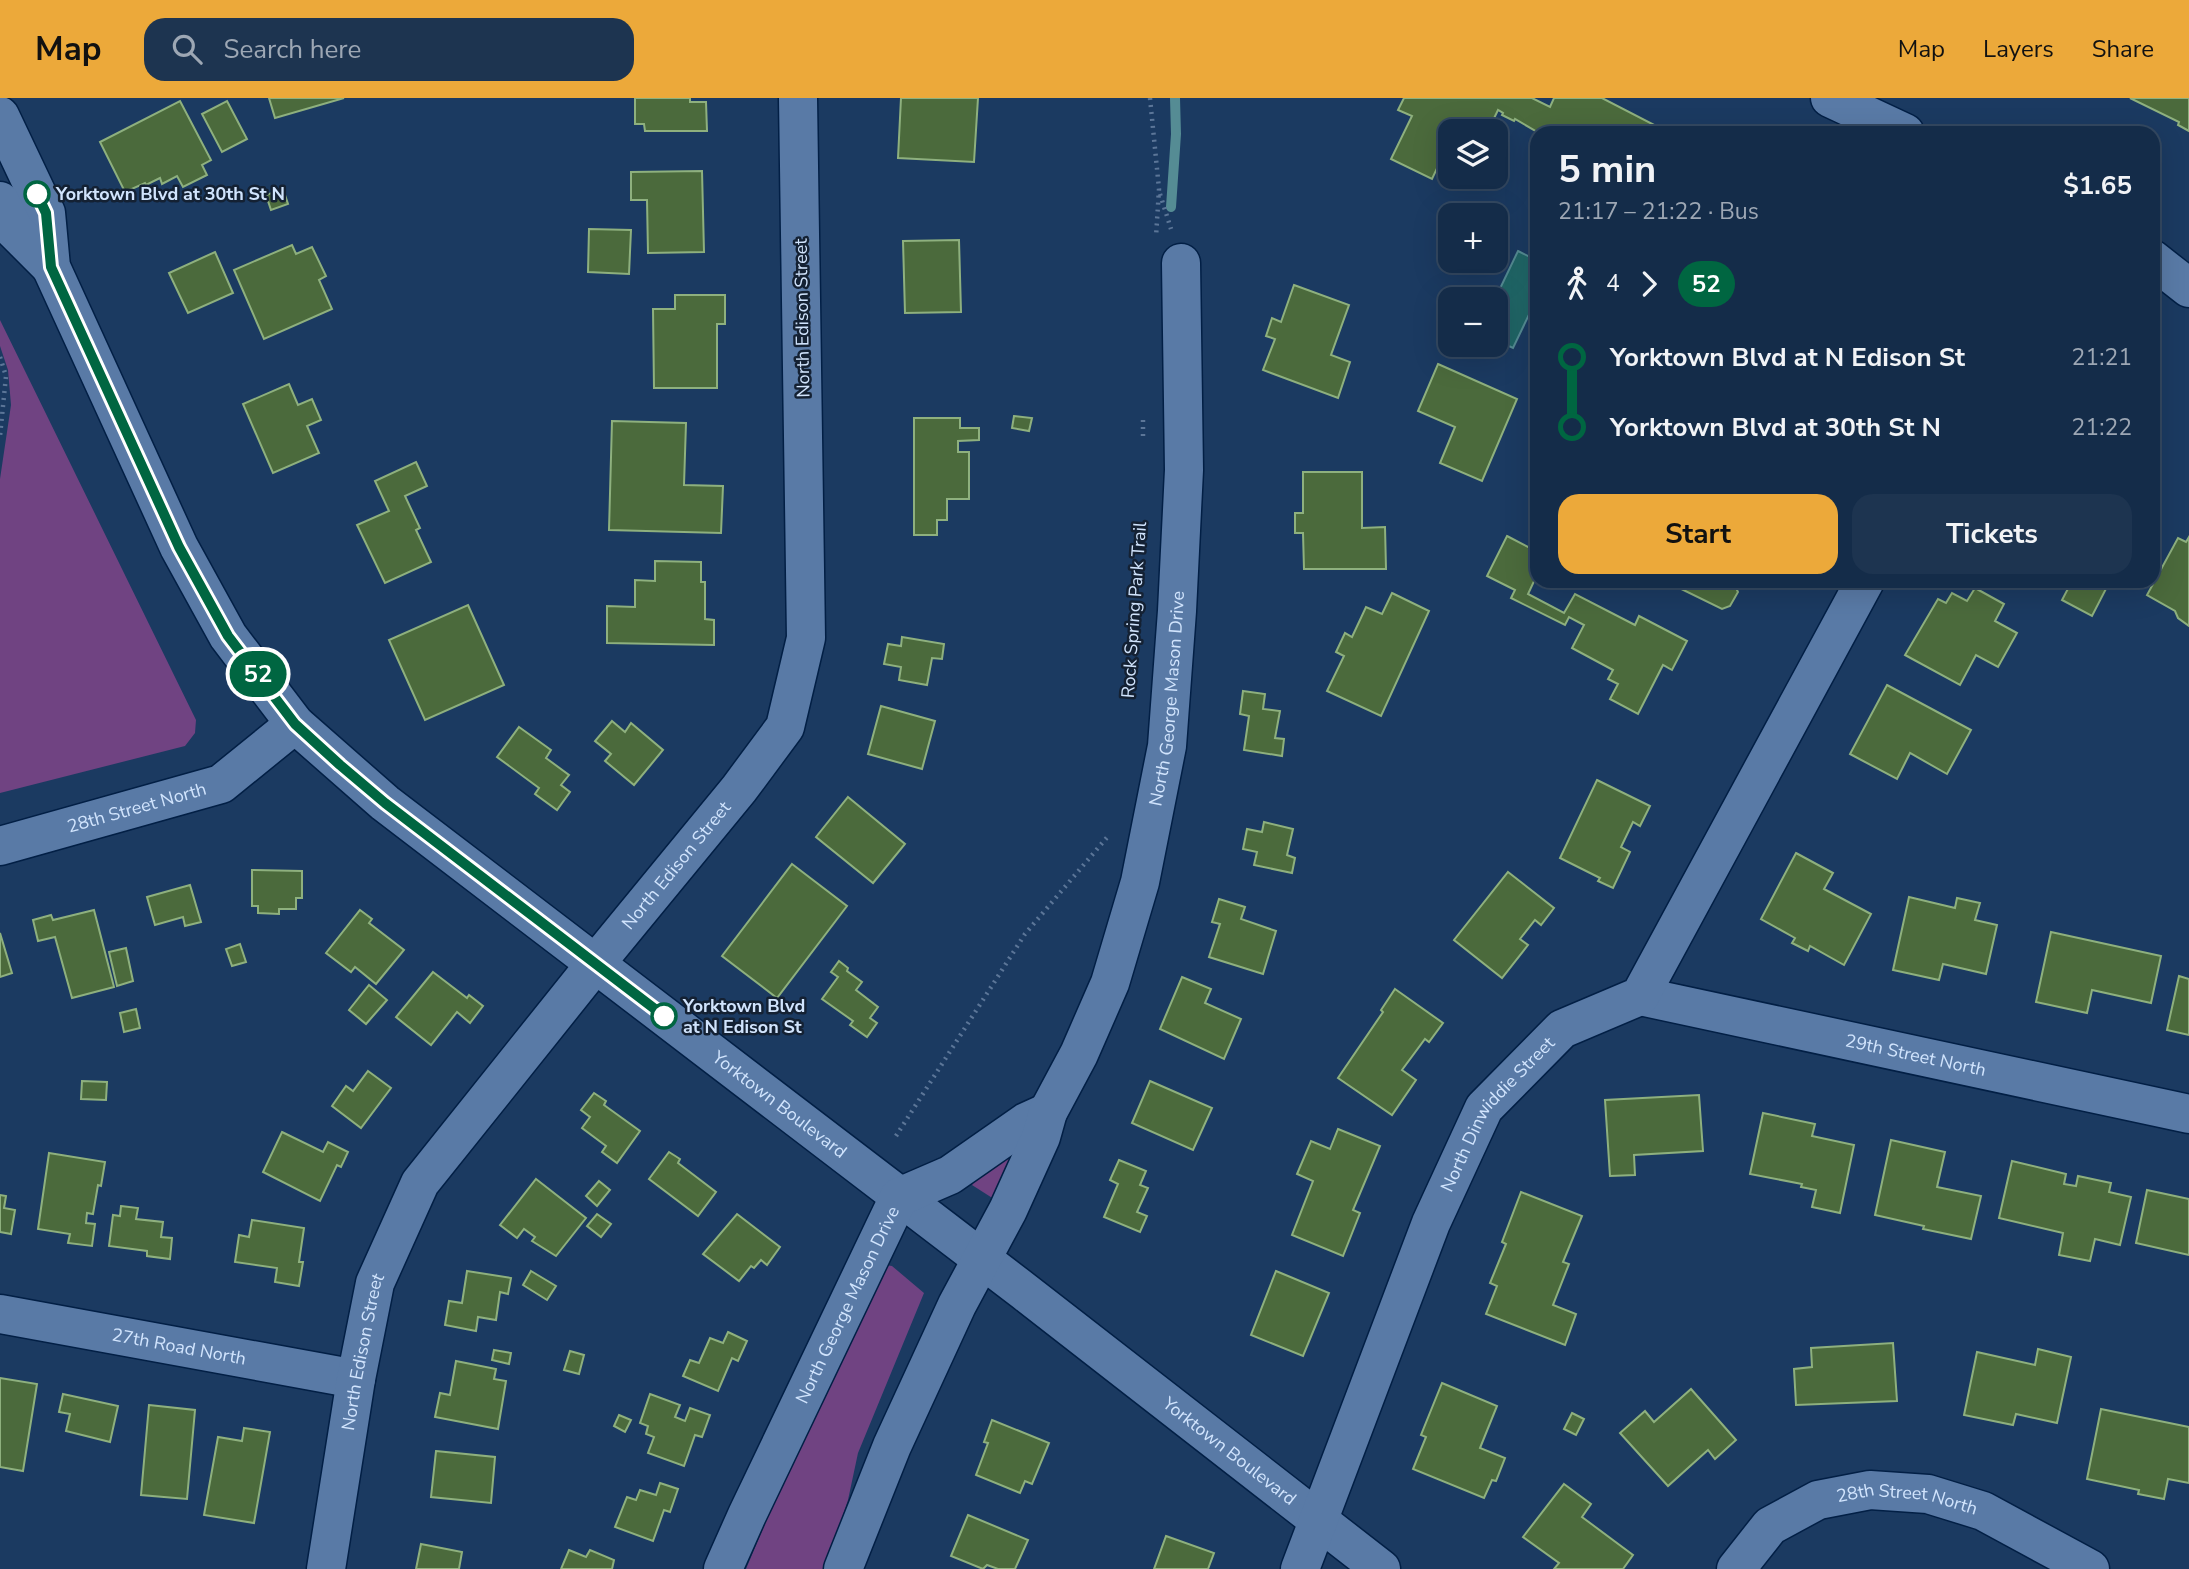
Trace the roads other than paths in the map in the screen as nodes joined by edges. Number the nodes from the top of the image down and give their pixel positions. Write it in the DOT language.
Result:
graph roads {
  1 [pos="798,98"];
  2 [pos="1830,98"];
  3 [pos="0,116"];
  4 [pos="1890,126"];
  5 [pos="0,201"];
  6 [pos="1168,253"];
  7 [pos="2160,266"];
  8 [pos="51,267"];
  9 [pos="2189,288"];
  10 [pos="1861,588"];
  11 [pos="295,724"];
  12 [pos="0,846"];
  13 [pos="596,963"];
  14 [pos="1640,996"];
  15 [pos="1048,1112"];
  16 [pos="2189,1114"];
  17 [pos="899,1197"];
  18 [pos="980,1259"];
  19 [pos="0,1314"];
  20 [pos="356,1379"];
  21 [pos="1320,1521"];
  22 [pos="326,1569"];
  23 [pos="723,1569"];
  24 [pos="843,1569"];
  25 [pos="1300,1569"];
  26 [pos="1381,1569"];
  27 [pos="1736,1569"];
  28 [pos="2090,1569"];
  1 -- 13 [label="street, North Edison Street"];
  2 -- 4 [label="street"];
  3 -- 8 [label="street, Yorktown Boulevard"];
  5 -- 8 [label="street, Yorktown Boulevard"];
  6 -- 15 [label="street, North George Mason Drive"];
  7 -- 9 [label="street"];
  8 -- 11 [label="street, Yorktown Boulevard"];
  10 -- 14 [label="street"];
  11 -- 12 [label="street, 28th Street North"];
  11 -- 13 [label="street, Yorktown Boulevard"];
  13 -- 17 [label="street, Yorktown Boulevard"];
  13 -- 20 [label="street, North Edison Street"];
  14 -- 16 [label="street, 29th Street North"];
  14 -- 21 [label="street, North Dinwiddie Street"];
  15 -- 17 [label="street, North George Mason Drive"];
  15 -- 18 [label="street, North George Mason Drive"];
  17 -- 18 [label="street, Yorktown Boulevard"];
  17 -- 23 [label="street, North George Mason Drive"];
  18 -- 21 [label="street, Yorktown Boulevard"];
  18 -- 24 [label="street, North George Mason Drive"];
  19 -- 20 [label="street, 27th Road North"];
  20 -- 22 [label="street, North Edison Street"];
  21 -- 25 [label="street, North Dinwiddie Street"];
  21 -- 26 [label="street, Yorktown Boulevard"];
  27 -- 28 [label="street, 28th Street North"];
}
